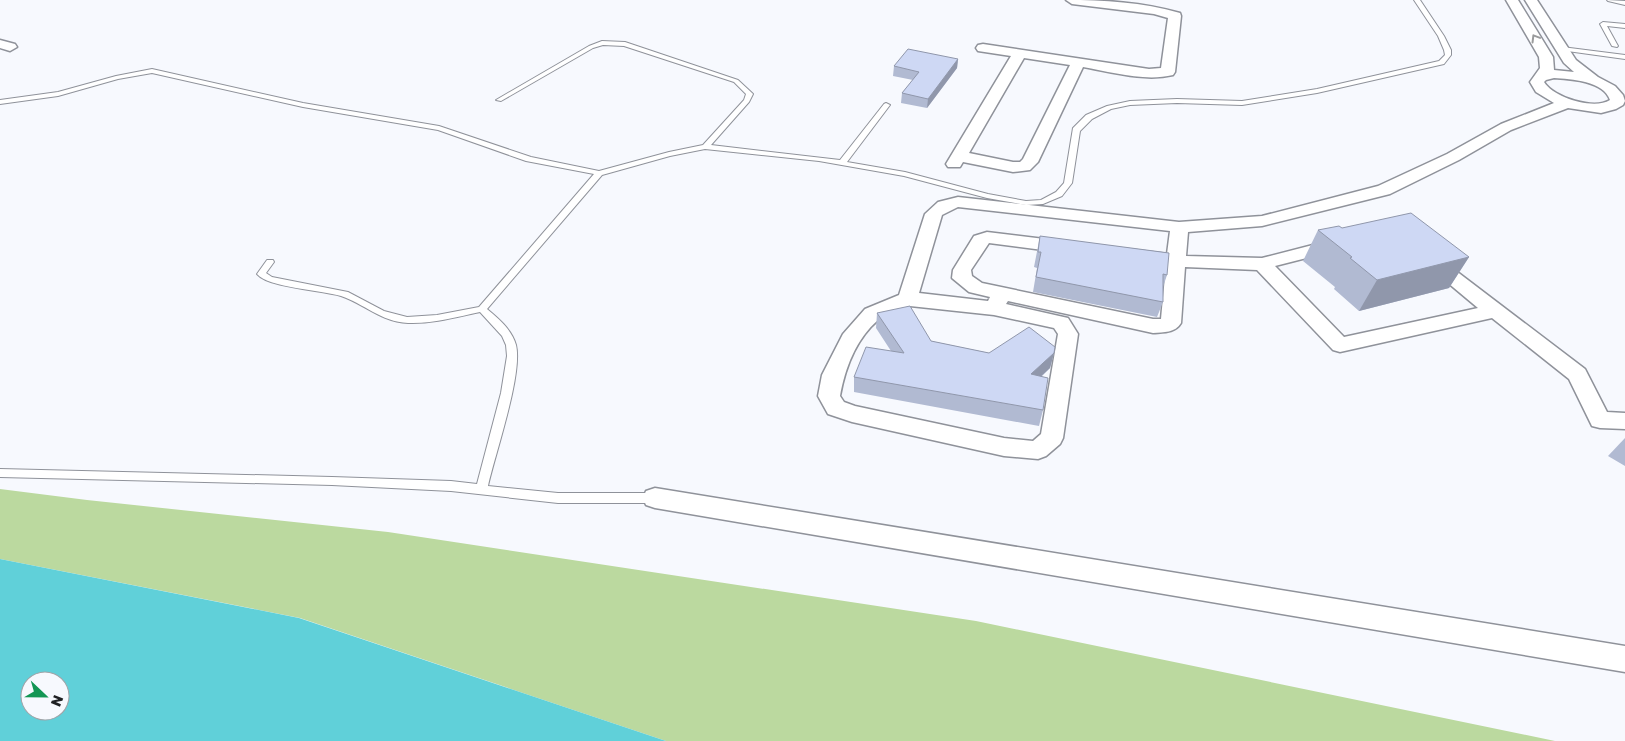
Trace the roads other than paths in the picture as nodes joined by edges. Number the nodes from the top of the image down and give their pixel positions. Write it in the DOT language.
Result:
graph roads {
  1 [pos="1072,0"];
  2 [pos="1417,0"];
  3 [pos="1512,0"];
  4 [pos="1531,0"];
  5 [pos="1610,0"];
  6 [pos="1622,2"];
  7 [pos="1625,10"];
  8 [pos="1625,26"];
  9 [pos="1615,46"];
  10 [pos="983,48"];
  11 [pos="1562,49"];
  12 [pos="1019,55"];
  13 [pos="1625,57"];
  14 [pos="1078,63"];
  15 [pos="1541,76"];
  16 [pos="1605,86"];
  17 [pos="1625,95"];
  18 [pos="499,100"];
  19 [pos="0,102"];
  20 [pos="886,105"];
  21 [pos="1574,105"];
  22 [pos="1625,117"];
  23 [pos="705,147"];
  24 [pos="843,162"];
  25 [pos="599,173"];
  26 [pos="1178,227"];
  27 [pos="1354,240"];
  28 [pos="1420,254"];
  29 [pos="1176,261"];
  30 [pos="270,262"];
  31 [pos="1262,264"];
  32 [pos="908,299"];
  33 [pos="998,301"];
  34 [pos="482,309"];
  35 [pos="1494,311"];
  36 [pos="1625,421"];
  37 [pos="0,473"];
  38 [pos="480,489"];
  39 [pos="655,498"];
  40 [pos="1625,659"];
  1 -- 14 [label="street"];
  2 -- 24 [label="lane"];
  15 -- 3 [label="street, one-way"];
  4 -- 11 [label="street"];
  5 -- 6 [label="lane"];
  6 -- 7 [label="lane"];
  8 -- 9 [label="lane"];
  10 -- 12 [label="street"];
  11 -- 13 [label="lane"];
  11 -- 16 [label="street"];
  12 -- 14 [label="street"];
  12 -- 14 [label="street"];
  15 -- 16 [label="street"];
  15 -- 21 [label="street"];
  16 -- 17 [label="street"];
  16 -- 21 [label="street"];
  18 -- 23 [label="lane"];
  19 -- 25 [label="lane"];
  20 -- 24 [label="lane"];
  21 -- 22 [label="street"];
  21 -- 26 [label="street"];
  23 -- 24 [label="lane"];
  23 -- 25 [label="lane"];
  25 -- 34 [label="lane"];
  26 -- 29 [label="street"];
  26 -- 32 [label="street"];
  27 -- 31 [label="street"];
  28 -- 35 [label="street"];
  29 -- 31 [label="street"];
  29 -- 33 [label="street"];
  29 -- 33 [label="street"];
  30 -- 34 [label="lane"];
  31 -- 35 [label="street"];
  32 -- 33 [label="street"];
  32 -- 33 [label="street"];
  34 -- 38 [label="lane"];
  35 -- 36 [label="street"];
  37 -- 38 [label="lane"];
  38 -- 39 [label="lane"];
  39 -- 40 [label="street"];
}
